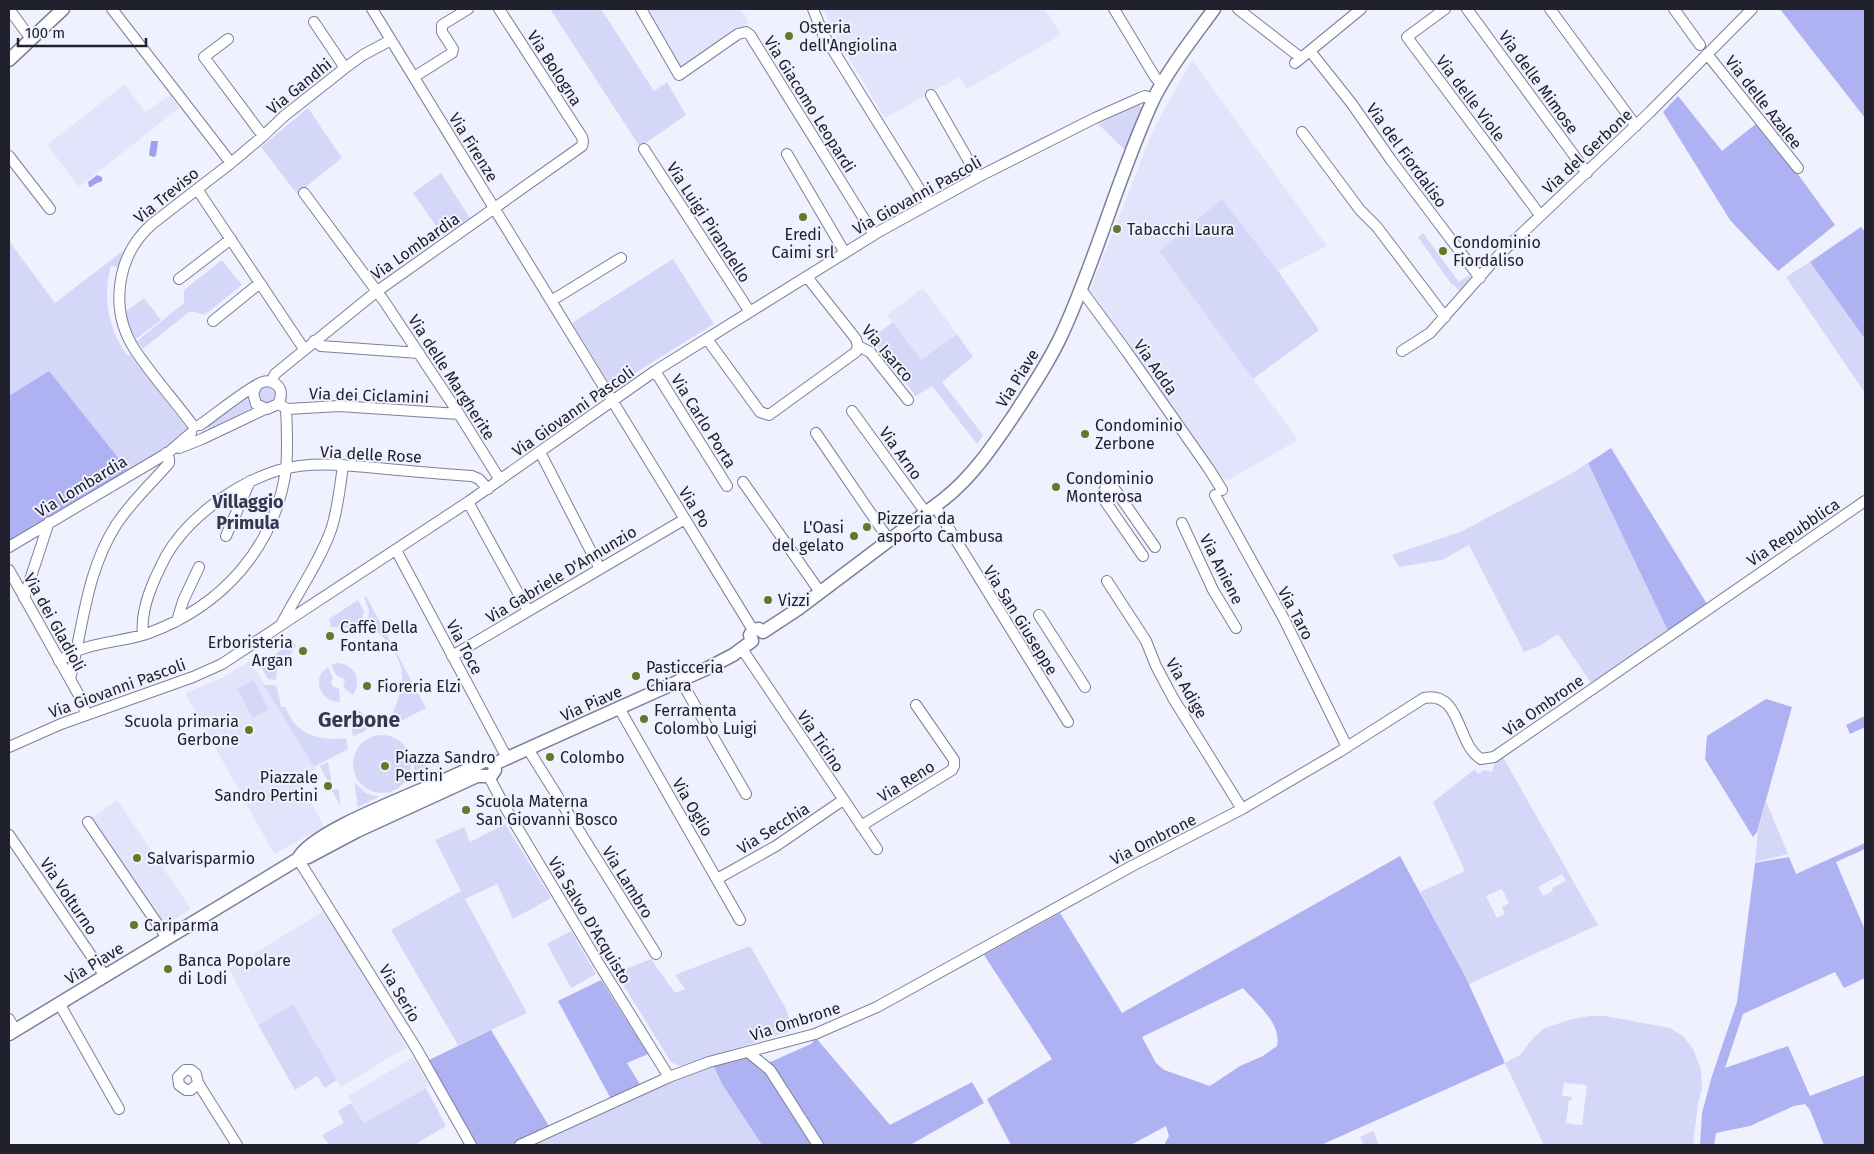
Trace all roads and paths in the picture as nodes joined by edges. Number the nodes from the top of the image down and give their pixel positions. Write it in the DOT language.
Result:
graph roads {
  1 [pos="9,9"];
  2 [pos="63,9"];
  3 [pos="112,9"];
  4 [pos="372,9"];
  5 [pos="468,9"];
  6 [pos="499,9"];
  7 [pos="641,9"];
  8 [pos="813,9"];
  9 [pos="1114,9"];
  10 [pos="1214,9"];
  11 [pos="1238,9"];
  12 [pos="1361,9"];
  13 [pos="1446,9"];
  14 [pos="1467,9"];
  15 [pos="1550,9"];
  16 [pos="1674,9"];
  17 [pos="1752,9"];
  18 [pos="314,22"];
  19 [pos="228,39"];
  20 [pos="31,40"];
  21 [pos="392,40"];
  22 [pos="1700,45"];
  23 [pos="1310,51"];
  24 [pos="1707,54"];
  25 [pos="9,60"];
  26 [pos="345,68"];
  27 [pos="414,77"];
  28 [pos="1162,85"];
  29 [pos="931,95"];
  30 [pos="1154,99"];
  31 [pos="1636,126"];
  32 [pos="1302,132"];
  33 [pos="263,136"];
  34 [pos="583,144"];
  35 [pos="644,149"];
  36 [pos="787,154"];
  37 [pos="9,156"];
  38 [pos="231,163"];
  39 [pos="1798,168"];
  40 [pos="1587,173"];
  41 [pos="978,177"];
  42 [pos="197,189"];
  43 [pos="304,193"];
  44 [pos="928,203"];
  45 [pos="495,208"];
  46 [pos="50,209"];
  47 [pos="1540,215"];
  48 [pos="874,235"];
  49 [pos="231,239"];
  50 [pos="845,253"];
  51 [pos="620,258"];
  52 [pos="807,277"];
  53 [pos="1480,278"];
  54 [pos="179,279"];
  55 [pos="260,283"];
  56 [pos="1080,288"];
  57 [pos="376,292"];
  58 [pos="551,301"];
  59 [pos="750,312"];
  60 [pos="1444,317"];
  61 [pos="213,321"];
  62 [pos="708,339"];
  63 [pos="314,341"];
  64 [pos="858,346"];
  65 [pos="304,349"];
  66 [pos="1402,351"];
  67 [pos="419,354"];
  68 [pos="656,372"];
  69 [pos="271,382"];
  70 [pos="257,385"];
  71 [pos="908,400"];
  72 [pos="612,401"];
  73 [pos="282,406"];
  74 [pos="265,409"];
  75 [pos="852,411"];
  76 [pos="459,414"];
  77 [pos="195,428"];
  78 [pos="816,433"];
  79 [pos="202,439"];
  80 [pos="167,452"];
  81 [pos="540,452"];
  82 [pos="343,465"];
  83 [pos="286,469"];
  84 [pos="500,480"];
  85 [pos="250,482"];
  86 [pos="743,482"];
  87 [pos="726,486"];
  88 [pos="488,489"];
  89 [pos="1218,493"];
  90 [pos="1865,501"];
  91 [pos="468,502"];
  92 [pos="930,510"];
  93 [pos="685,519"];
  94 [pos="49,522"];
  95 [pos="1182,523"];
  96 [pos="226,536"];
  97 [pos="889,540"];
  98 [pos="9,547"];
  99 [pos="1155,547"];
  100 [pos="396,550"];
  101 [pos="1143,556"];
  102 [pos="199,567"];
  103 [pos="600,569"];
  104 [pos="9,570"];
  105 [pos="1108,581"];
  106 [pos="1738,587"];
  107 [pos="302,589"];
  108 [pos="820,592"];
  109 [pos="24,598"];
  110 [pos="315,603"];
  111 [pos="528,611"];
  112 [pos="1038,616"];
  113 [pos="177,621"];
  114 [pos="282,625"];
  115 [pos="1236,628"];
  116 [pos="142,635"];
  117 [pos="752,638"];
  118 [pos="76,651"];
  119 [pos="452,656"];
  120 [pos="59,661"];
  121 [pos="70,679"];
  122 [pos="681,681"];
  123 [pos="1085,686"];
  124 [pos="916,705"];
  125 [pos="619,708"];
  126 [pos="86,715"];
  127 [pos="1068,722"];
  128 [pos="1347,746"];
  129 [pos="9,747"];
  130 [pos="528,749"];
  131 [pos="507,758"];
  132 [pos="486,770"];
  133 [pos="746,794"];
  134 [pos="843,800"];
  135 [pos="1242,809"];
  136 [pos="88,822"];
  137 [pos="861,826"];
  138 [pos="9,835"];
  139 [pos="877,849"];
  140 [pos="298,859"];
  141 [pos="716,879"];
  142 [pos="740,920"];
  143 [pos="167,938"];
  144 [pos="656,954"];
  145 [pos="104,976"];
  146 [pos="59,1003"];
  147 [pos="11,1027"];
  148 [pos="748,1052"];
  149 [pos="669,1077"];
  150 [pos="198,1083"];
  151 [pos="119,1109"];
  152 [pos="237,1145"];
  153 [pos="471,1145"];
  154 [pos="520,1145"];
  155 [pos="818,1145"];
  1 -- 20 [label="street"];
  2 -- 20 [label="street"];
  3 -- 38 [label="street"];
  4 -- 21 [label="street, Via Firenze"];
  5 -- 27 [label="street"];
  6 -- 34 [label="street, Via Bologna"];
  7 -- 48 [label="street, Via Giacomo Leopardi"];
  8 -- 44 [label="street"];
  9 -- 28 [label="street"];
  10 -- 28 [label="street, Via Piave"];
  11 -- 23 [label="street"];
  12 -- 23 [label="street"];
  13 -- 47 [label="street, Via delle Viole"];
  14 -- 40 [label="street, Via delle Mimose"];
  15 -- 31 [label="street"];
  16 -- 22 [label="street"];
  17 -- 24 [label="street, Via del Gerbone"];
  18 -- 26 [label="street"];
  19 -- 33 [label="street"];
  20 -- 25 [label="street"];
  21 -- 26 [label="street, Via Gandhi"];
  21 -- 27 [label="street, Via Firenze"];
  23 -- 53 [label="street, Via del Fiordaliso"];
  24 -- 31 [label="street, Via del Gerbone"];
  24 -- 39 [label="street, Via delle Azalee"];
  26 -- 33 [label="street, Via Gandhi"];
  27 -- 45 [label="street, Via Firenze"];
  28 -- 30 [label="street, Via Piave"];
  29 -- 41 [label="street"];
  30 -- 41 [label="street, Via Giovanni Pascoli"];
  30 -- 56 [label="street, Via Piave"];
  31 -- 40 [label="street, Via del Gerbone"];
  32 -- 60 [label="street"];
  33 -- 38 [label="street, Via Gandhi"];
  34 -- 45 [label="street, Via Lombardia"];
  35 -- 59 [label="street, Via Luigi Pirandello"];
  36 -- 50 [label="street"];
  37 -- 46 [label="street"];
  38 -- 42 [label="street, Via Treviso"];
  40 -- 47 [label="street, Via del Gerbone"];
  41 -- 44 [label="street, Via Giovanni Pascoli"];
  42 -- 49 [label="street"];
  42 -- 77 [label="street, Via Treviso"];
  43 -- 57 [label="street, Via delle Margherite"];
  44 -- 48 [label="street, Via Giovanni Pascoli"];
  45 -- 57 [label="street, Via Lombardia"];
  45 -- 58 [label="street, Via Firenze"];
  47 -- 53 [label="street, Via del Gerbone"];
  48 -- 50 [label="street, Via Giovanni Pascoli"];
  49 -- 54 [label="street"];
  49 -- 55 [label="street"];
  50 -- 52 [label="street, Via Giovanni Pascoli"];
  51 -- 58 [label="street"];
  52 -- 59 [label="street, Via Giovanni Pascoli"];
  52 -- 64 [label="street, Via Isarco"];
  53 -- 60 [label="street, Via del Gerbone"];
  55 -- 61 [label="street"];
  55 -- 65 [label="street"];
  56 -- 89 [label="street, Via Adda"];
  56 -- 92 [label="street, Via Piave"];
  57 -- 63 [label="street, Via Lombardia"];
  57 -- 67 [label="street, Via delle Margherite"];
  58 -- 72 [label="street, Via Firenze"];
  59 -- 62 [label="street, Via Giovanni Pascoli"];
  60 -- 66 [label="street, Via del Gerbone"];
  62 -- 64 [label="street"];
  62 -- 68 [label="street, Via Giovanni Pascoli"];
  63 -- 65 [label="street, Via Lombardia"];
  63 -- 67 [label="street"];
  64 -- 71 [label="street, Via Isarco"];
  65 -- 69 [label="street, Via Lombardia"];
  67 -- 76 [label="street, Via delle Margherite"];
  68 -- 72 [label="street, Via Giovanni Pascoli"];
  68 -- 87 [label="street, Via Carlo Porta"];
  69 -- 70 [label="street, Via Lombardia"];
  69 -- 73 [label="street"];
  70 -- 74 [label="street"];
  70 -- 77 [label="street, Via Lombardia"];
  72 -- 81 [label="street, Via Giovanni Pascoli"];
  72 -- 93 [label="street, Via Po"];
  73 -- 74 [label="street, Via Lombardia"];
  73 -- 76 [label="street, Via dei Ciclamini"];
  73 -- 83 [label="street"];
  74 -- 79 [label="street, Via Lombardia"];
  75 -- 92 [label="street, Via Arno"];
  76 -- 84 [label="street, Via delle Margherite"];
  77 -- 79 [label="street"];
  77 -- 80 [label="street, Via Lombardia"];
  78 -- 97 [label="street"];
  79 -- 80 [label="street, Via Lombardia"];
  80 -- 94 [label="street, Via Lombardia"];
  80 -- 118 [label="street"];
  81 -- 84 [label="street, Via Giovanni Pascoli"];
  81 -- 103 [label="street"];
  82 -- 83 [label="street, Via delle Rose"];
  82 -- 88 [label="street, Via delle Rose"];
  82 -- 107 [label="street"];
  83 -- 85 [label="street, Via delle Rose"];
  83 -- 113 [label="street"];
  84 -- 88 [label="street, Via Giovanni Pascoli"];
  85 -- 96 [label="street"];
  85 -- 116 [label="street, Via delle Rose"];
  86 -- 108 [label="street"];
  88 -- 91 [label="street, Via Giovanni Pascoli"];
  89 -- 128 [label="street, Via Taro"];
  90 -- 106 [label="street, Via Repubblica"];
  91 -- 100 [label="street, Via Giovanni Pascoli"];
  91 -- 111 [label="street"];
  92 -- 97 [label="street, Via Piave"];
  92 -- 127 [label="street, Via San Giuseppe"];
  93 -- 103 [label="street, Via Gabriele D'Annunzio"];
  93 -- 117 [label="street, Via Po"];
  94 -- 98 [label="street, Via Lombardia"];
  94 -- 109 [label="street"];
  95 -- 115 [label="street, Via Aniene"];
  97 -- 108 [label="street, Via Piave"];
  99 -- 101 [label="street"];
  100 -- 110 [label="street, Via Giovanni Pascoli"];
  100 -- 119 [label="street, Via Toce"];
  102 -- 113 [label="street"];
  103 -- 111 [label="street, Via Gabriele D'Annunzio"];
  104 -- 109 [label="street, Via dei Gladioli"];
  105 -- 135 [label="street, Via Adige"];
  106 -- 128 [label="street, Via Ombrone"];
  107 -- 110 [label="street"];
  107 -- 114 [label="street"];
  108 -- 117 [label="street, Via Piave"];
  109 -- 120 [label="street, Via dei Gladioli"];
  110 -- 114 [label="street, Via Giovanni Pascoli"];
  111 -- 119 [label="street, Via Gabriele D'Annunzio"];
  112 -- 123 [label="street"];
  113 -- 116 [label="street"];
  114 -- 126 [label="street, Via Giovanni Pascoli"];
  116 -- 118 [label="street"];
  117 -- 122 [label="street, Via Piave"];
  117 -- 134 [label="street, Via Ticino"];
  118 -- 120 [label="street"];
  118 -- 121 [label="street"];
  119 -- 131 [label="street, Via Toce"];
  120 -- 121 [label="street, Via dei Gladioli"];
  121 -- 126 [label="street, Via dei Gladioli"];
  122 -- 125 [label="street, Via Piave"];
  122 -- 133 [label="street"];
  124 -- 137 [label="street, Via Reno"];
  125 -- 130 [label="street, Via Piave"];
  125 -- 141 [label="street, Via Oglio"];
  126 -- 129 [label="street, Via Giovanni Pascoli"];
  128 -- 135 [label="street, Via Ombrone"];
  130 -- 131 [label="street, Via Piave"];
  130 -- 144 [label="street, Via Lambro"];
  131 -- 132 [label="street, Via Piave"];
  132 -- 140 [label="street, Via Piave"];
  132 -- 149 [label="street, Via Salvo D'Acquisto"];
  134 -- 137 [label="street, Via Ticino"];
  134 -- 141 [label="street, Via Secchia"];
  135 -- 148 [label="street, Via Ombrone"];
  136 -- 143 [label="street"];
  137 -- 139 [label="street, Via Ticino"];
  138 -- 145 [label="street, Via Volturno"];
  140 -- 143 [label="street, Via Piave"];
  140 -- 153 [label="street, Via Serio"];
  141 -- 142 [label="street, Via Oglio"];
  143 -- 145 [label="street, Via Piave"];
  145 -- 146 [label="street, Via Piave"];
  146 -- 147 [label="street, Via Piave"];
  146 -- 151 [label="street"];
  148 -- 149 [label="street, Via Ombrone"];
  148 -- 155 [label="street"];
  149 -- 154 [label="street, Via Ombrone"];
  150 -- 152 [label="street"];
}
